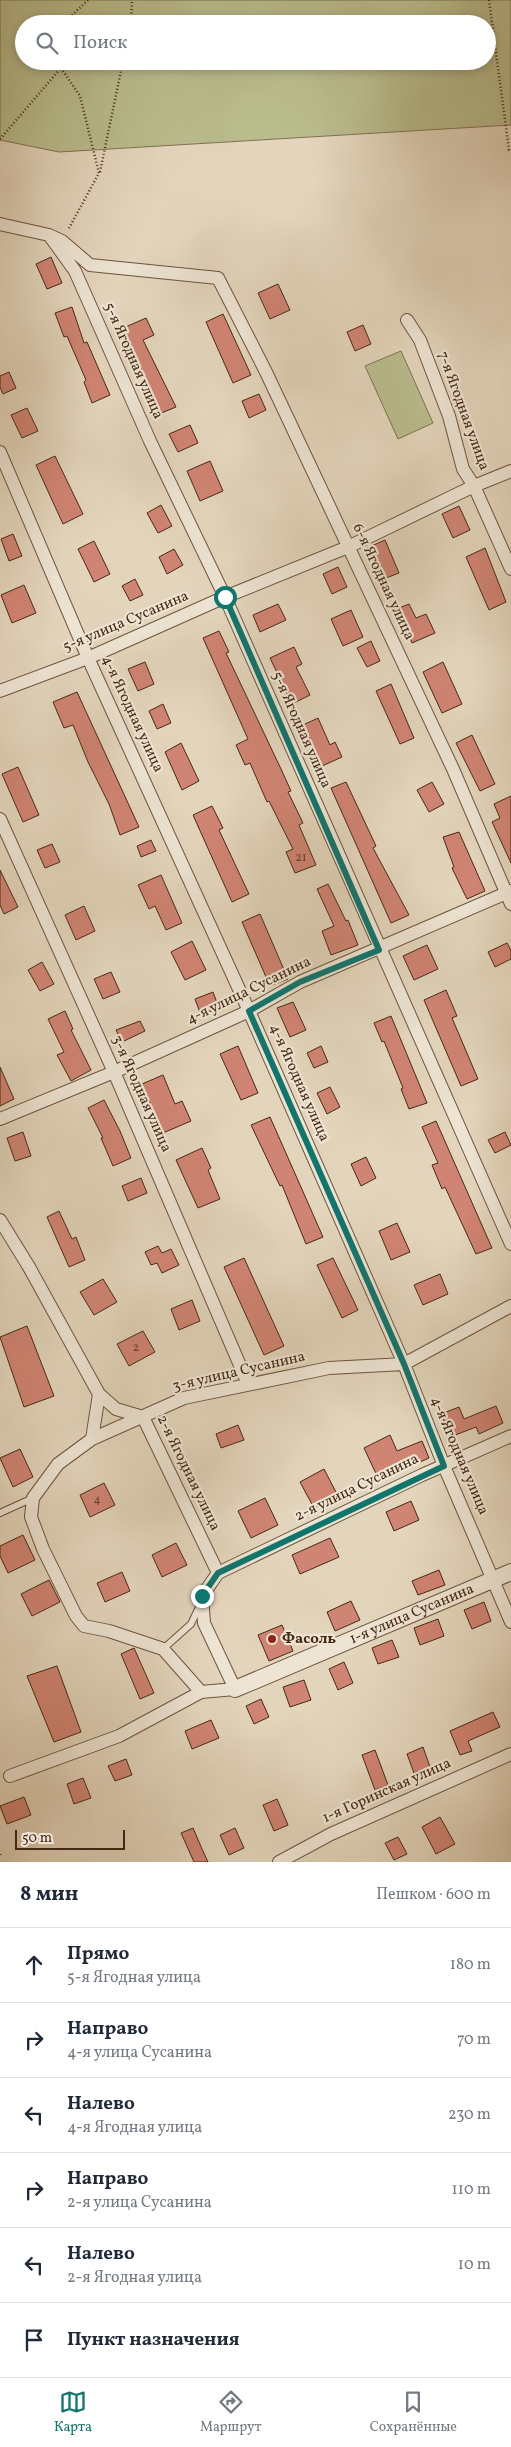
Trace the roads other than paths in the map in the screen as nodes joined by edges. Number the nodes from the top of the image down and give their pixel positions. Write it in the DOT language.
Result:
graph roads {
  1 [pos="0,224"];
  2 [pos="49,235"];
  3 [pos="407,320"];
  4 [pos="0,452"];
  5 [pos="511,471"];
  6 [pos="474,486"];
  7 [pos="348,547"];
  8 [pos="511,569"];
  9 [pos="225,597"];
  10 [pos="88,658"];
  11 [pos="0,691"];
  12 [pos="0,818"];
  13 [pos="509,896"];
  14 [pos="379,950"];
  15 [pos="249,1011"];
  16 [pos="114,1072"];
  17 [pos="0,1120"];
  18 [pos="0,1220"];
  19 [pos="511,1244"];
  20 [pos="511,1306"];
  21 [pos="404,1364"];
  22 [pos="248,1384"];
  23 [pos="98,1394"];
  24 [pos="143,1417"];
  25 [pos="511,1436"];
  26 [pos="92,1439"];
  27 [pos="444,1466"];
  28 [pos="33,1498"];
  29 [pos="0,1513"];
  30 [pos="511,1572"];
  31 [pos="218,1573"];
  32 [pos="494,1580"];
  33 [pos="202,1596"];
  34 [pos="511,1622"];
  35 [pos="163,1649"];
  36 [pos="235,1689"];
  37 [pos="201,1692"];
  38 [pos="511,1754"];
  39 [pos="10,1776"];
  40 [pos="278,1862"];
  1 -- 2 [label="street"];
  2 -- 7 [label="street, 6-я Ягодная улица"];
  2 -- 9 [label="street, 5-я Ягодная улица"];
  3 -- 6 [label="street, 7-я Ягодная улица"];
  4 -- 10 [label="street, 4-я Ягодная улица"];
  5 -- 6 [label="street, 5-я улица Сусанина"];
  6 -- 7 [label="street, 5-я улица Сусанина"];
  6 -- 8 [label="street, 7-я Ягодная улица"];
  7 -- 9 [label="street, 5-я улица Сусанина"];
  7 -- 13 [label="street, 6-я Ягодная улица"];
  9 -- 10 [label="street, 5-я улица Сусанина"];
  9 -- 14 [label="street, 5-я Ягодная улица"];
  10 -- 11 [label="street, 5-я улица Сусанина"];
  10 -- 15 [label="street, 4-я Ягодная улица"];
  12 -- 16 [label="street, 3-я Ягодная улица"];
  13 -- 14 [label="street, 4-я улица Сусанина"];
  14 -- 15 [label="street, 4-я улица Сусанина"];
  14 -- 19 [label="street, 5-я Ягодная улица"];
  15 -- 16 [label="street, 4-я улица Сусанина"];
  15 -- 21 [label="street, 4-я Ягодная улица"];
  16 -- 17 [label="street, 4-я улица Сусанина"];
  16 -- 22 [label="street, 3-я Ягодная улица"];
  18 -- 23 [label="street, 2-я Ягодная улица"];
  20 -- 21 [label="street, 3-я улица Сусанина"];
  21 -- 22 [label="street, 3-я улица Сусанина"];
  21 -- 27 [label="street, 4-я Ягодная улица"];
  22 -- 24 [label="street, 3-я улица Сусанина"];
  23 -- 24 [label="street, 2-я Ягодная улица"];
  23 -- 26 [label="street"];
  24 -- 26 [label="street, 3-я улица Сусанина"];
  24 -- 31 [label="street, 2-я Ягодная улица"];
  25 -- 27 [label="street, 2-я улица Сусанина"];
  26 -- 28 [label="street, 3-я улица Сусанина"];
  27 -- 31 [label="street, 2-я улица Сусанина"];
  27 -- 32 [label="street, 4-я Ягодная улица"];
  28 -- 29 [label="lane"];
  28 -- 35 [label="street"];
  30 -- 32 [label="street, 1-я улица Сусанина"];
  31 -- 33 [label="street"];
  32 -- 34 [label="street, 4-я Ягодная улица"];
  32 -- 36 [label="street, 1-я улица Сусанина"];
  33 -- 35 [label="lane"];
  33 -- 36 [label="street"];
  35 -- 37 [label="street"];
  36 -- 37 [label="street, 1-я улица Сусанина"];
  37 -- 39 [label="street, 1-я улица Сусанина"];
  38 -- 40 [label="street, 1-я Горинская улица"];
}
